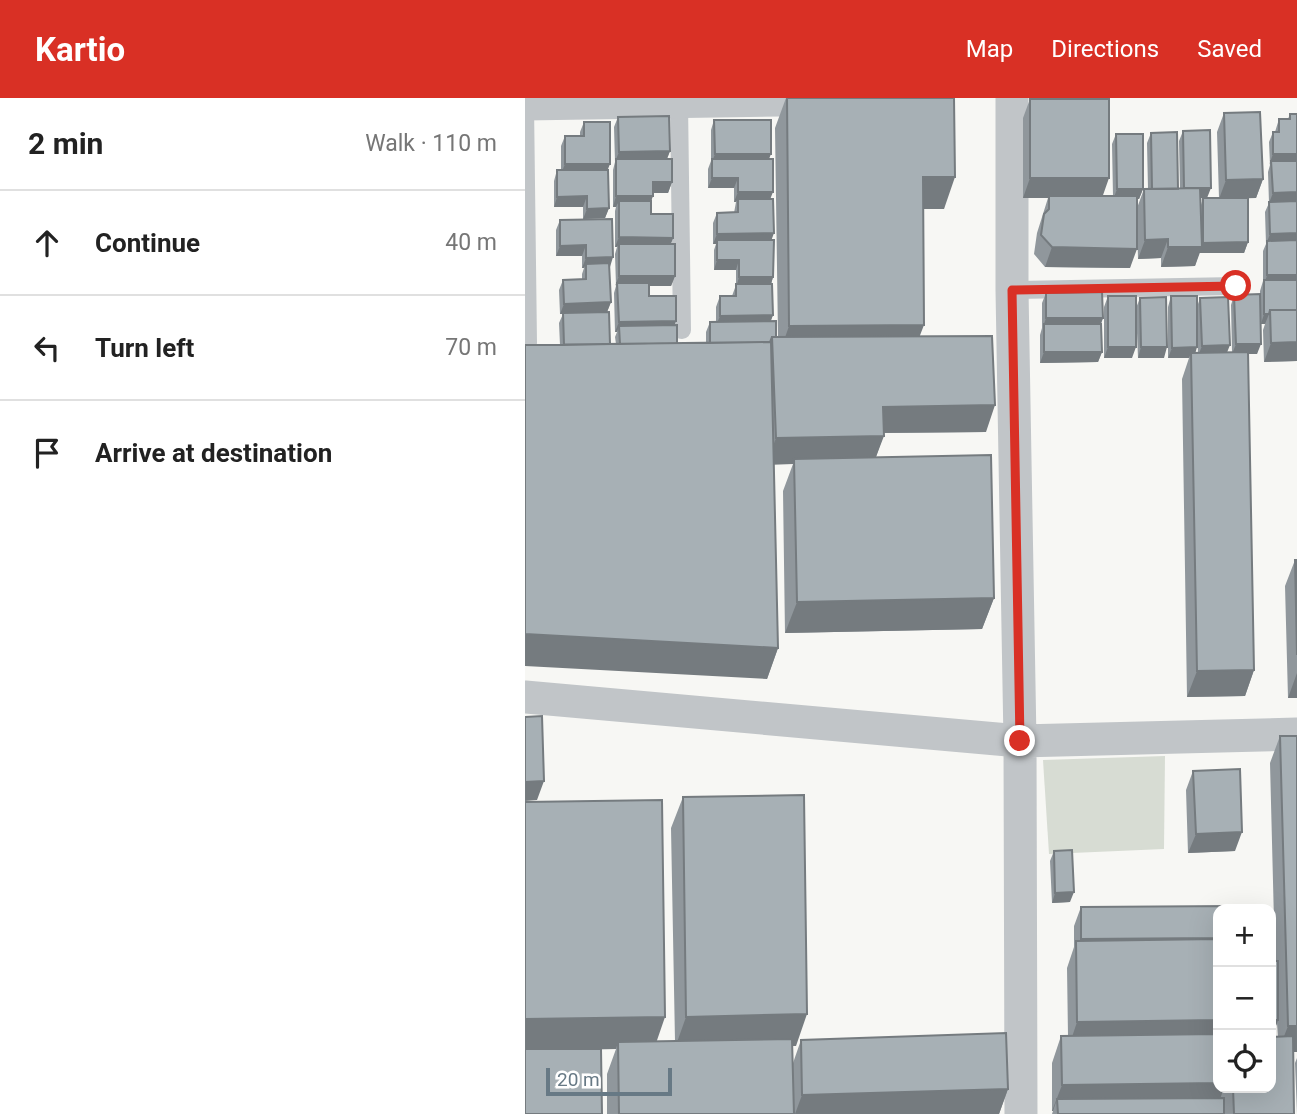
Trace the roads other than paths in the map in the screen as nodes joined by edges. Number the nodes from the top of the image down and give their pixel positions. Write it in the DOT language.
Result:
graph roads {
  1 [pos="900,98"];
  2 [pos="916,98"];
  3 [pos="1012,98"];
  4 [pos="679,102"];
  5 [pos="525,104"];
  6 [pos="1236,286"];
  7 [pos="1012,290"];
  8 [pos="682,330"];
  9 [pos="528,343"];
  10 [pos="525,697"];
  11 [pos="1297,734"];
  12 [pos="1020,741"];
  13 [pos="1021,1114"];
  1 -- 2 [label="street"];
  1 -- 4 [label="street"];
  3 -- 7 [label="street"];
  4 -- 5 [label="street"];
  4 -- 8 [label="lane"];
  5 -- 9 [label="lane"];
  6 -- 7 [label="lane"];
  7 -- 12 [label="street"];
  10 -- 12 [label="street"];
  11 -- 12 [label="street"];
  12 -- 13 [label="street"];
}
